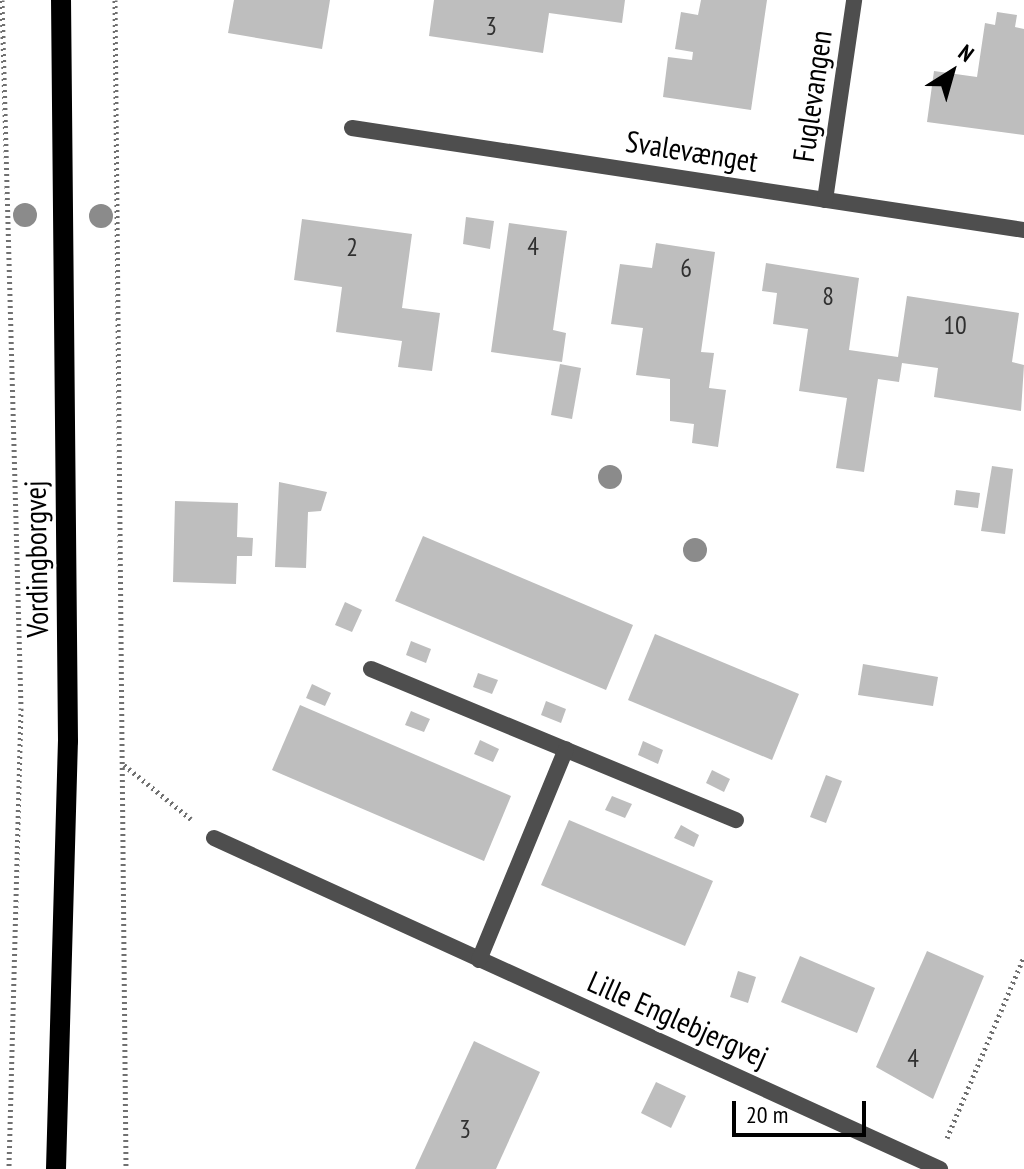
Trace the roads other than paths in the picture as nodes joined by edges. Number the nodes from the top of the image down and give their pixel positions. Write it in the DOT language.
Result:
graph roads {
  1 [pos="61,0"];
  2 [pos="854,0"];
  3 [pos="352,128"];
  4 [pos="825,200"];
  5 [pos="1024,230"];
  6 [pos="371,669"];
  7 [pos="566,749"];
  8 [pos="736,820"];
  9 [pos="214,838"];
  10 [pos="479,960"];
  11 [pos="61,1118"];
  12 [pos="938,1167"];
  13 [pos="56,1169"];
  14 [pos="67,1169"];
  1 -- 11 [label="main road, Vordingborgvej"];
  2 -- 4 [label="street, Fuglevangen"];
  3 -- 4 [label="street, Svalevænget"];
  4 -- 5 [label="street, Svalevænget"];
  6 -- 7 [label="street"];
  7 -- 8 [label="street"];
  7 -- 10 [label="street"];
  9 -- 10 [label="street, Lille Englebjergvej"];
  10 -- 12 [label="street, Lille Englebjergvej"];
  11 -- 13 [label="main road, Vordingborgvej"];
  11 -- 14 [label="main road, Vordingborgvej"];
}
